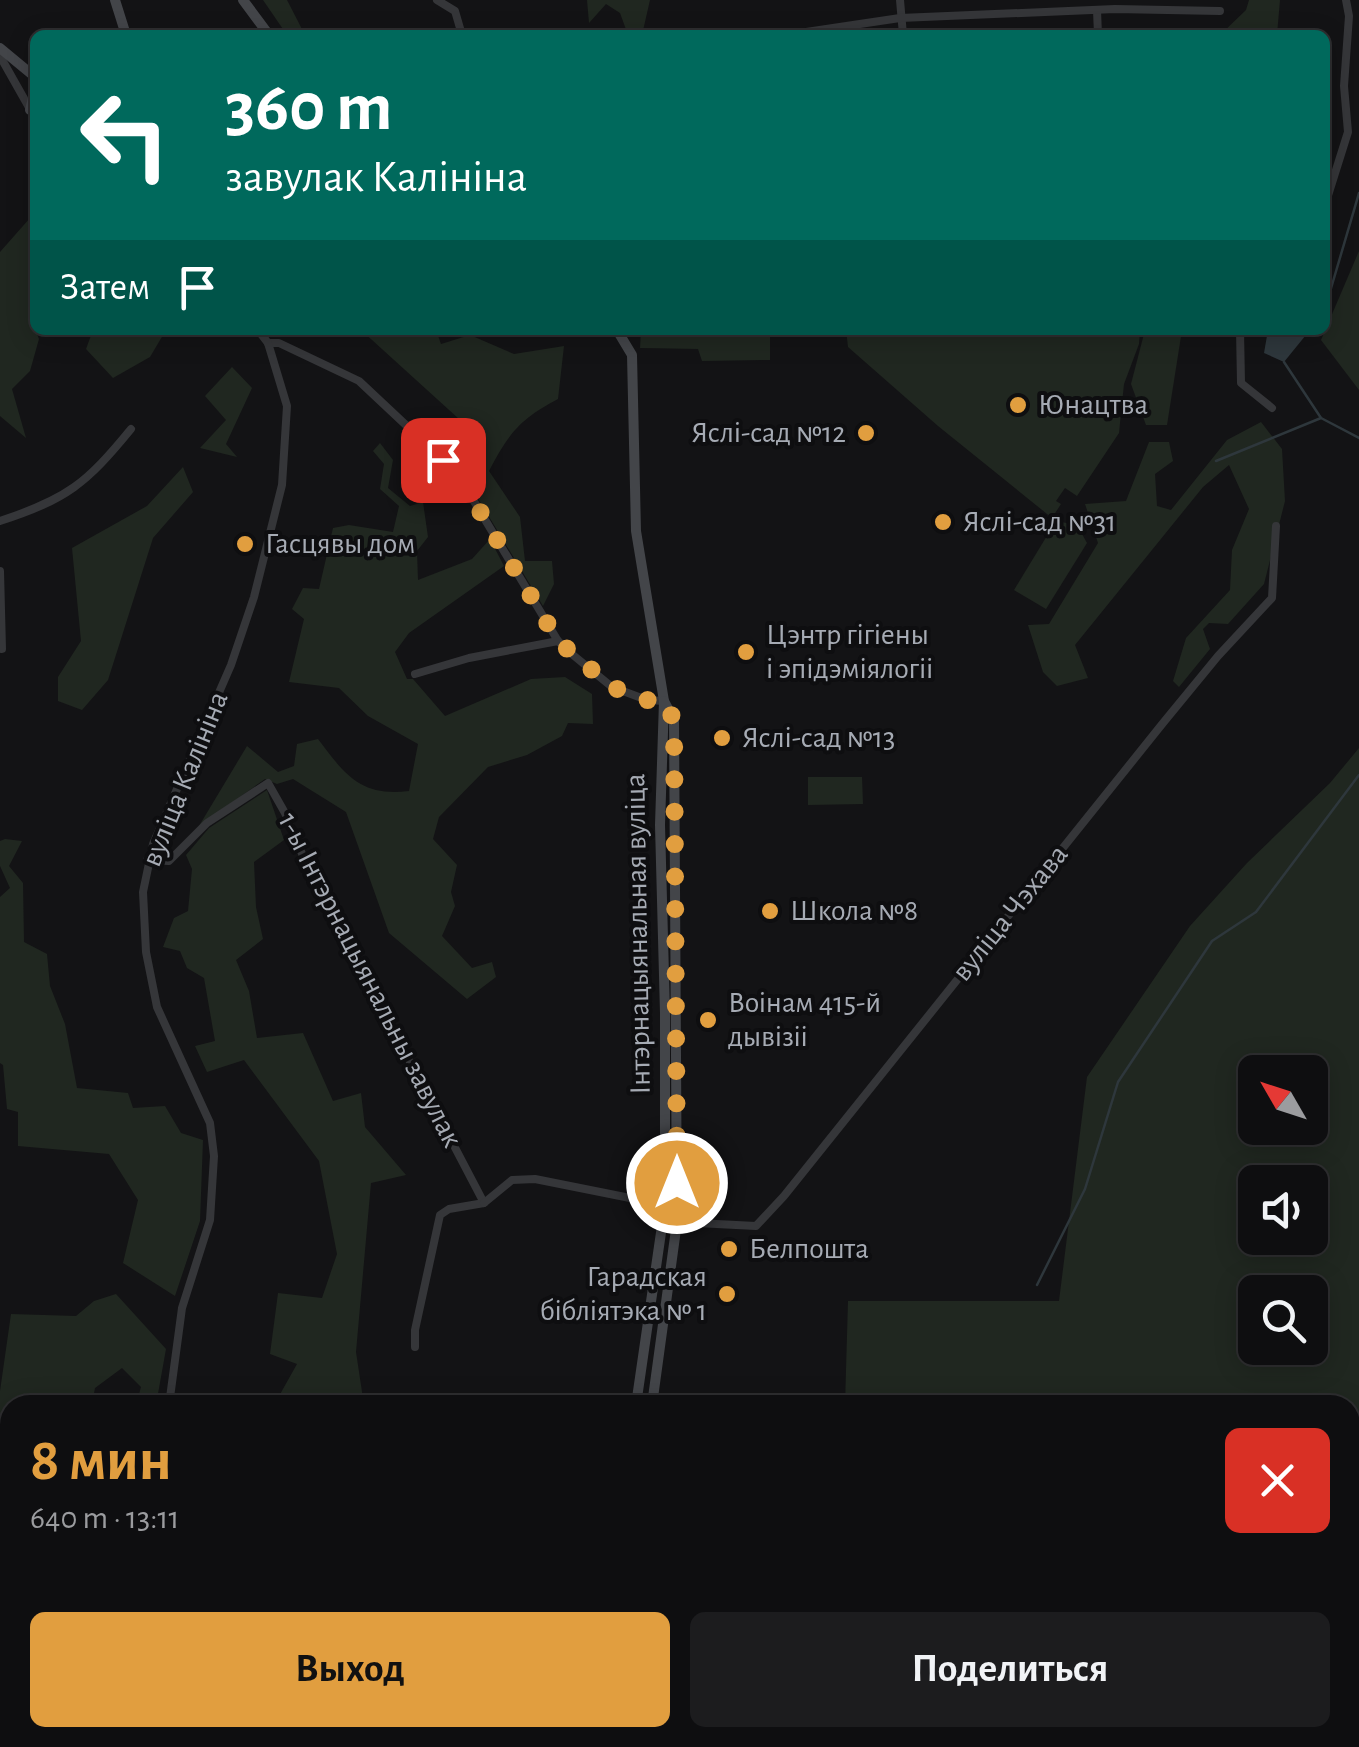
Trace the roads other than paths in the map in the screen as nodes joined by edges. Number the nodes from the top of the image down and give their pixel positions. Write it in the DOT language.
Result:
graph roads {
  1 [pos="115,0"];
  2 [pos="244,0"];
  3 [pos="437,0"];
  4 [pos="900,0"];
  5 [pos="1346,0"];
  6 [pos="1146,4"];
  7 [pos="1097,10"];
  8 [pos="1220,11"];
  9 [pos="900,18"];
  10 [pos="124,30"];
  11 [pos="265,30"];
  12 [pos="461,30"];
  13 [pos="820,30"];
  14 [pos="901,30"];
  15 [pos="1098,30"];
  16 [pos="0,48"];
  17 [pos="0,56"];
  18 [pos="30,73"];
  19 [pos="30,109"];
  20 [pos="1330,188"];
  21 [pos="262,335"];
  22 [pos="620,335"];
  23 [pos="1240,335"];
  24 [pos="268,343"];
  25 [pos="1272,408"];
  26 [pos="130,429"];
  27 [pos="0,522"];
  28 [pos="1276,526"];
  29 [pos="0,571"];
  30 [pos="558,641"];
  31 [pos="2,649"];
  32 [pos="416,674"];
  33 [pos="664,701"];
  34 [pos="148,860"];
  35 [pos="665,1012"];
  36 [pos="678,1012"];
  37 [pos="484,1203"];
  38 [pos="665,1205"];
  39 [pos="662,1220"];
  40 [pos="677,1222"];
  41 [pos="415,1347"];
  42 [pos="170,1395"];
  43 [pos="637,1395"];
  44 [pos="653,1395"];
  1 -- 10 [label="main road"];
  2 -- 11 [label="main road"];
  3 -- 12 [label="street"];
  4 -- 9 [label="street"];
  5 -- 20 [label="street"];
  6 -- 7 [label="street"];
  6 -- 8 [label="street"];
  7 -- 9 [label="street"];
  7 -- 15 [label="street"];
  9 -- 13 [label="street"];
  9 -- 14 [label="street"];
  16 -- 18 [label="main road"];
  17 -- 19 [label="street"];
  21 -- 24 [label="street, вуліца Калініна"];
  22 -- 33 [label="main road, Інтэрнацыянальная вуліца"];
  23 -- 25 [label="street"];
  24 -- 30 [label="street"];
  24 -- 34 [label="street, вуліца Калініна"];
  26 -- 27 [label="street"];
  28 -- 40 [label="street, вуліца Чэхава"];
  29 -- 31 [label="street"];
  30 -- 32 [label="street"];
  30 -- 33 [label="street"];
  33 -- 35 [label="main road, Інтэрнацыянальная вуліца"];
  33 -- 36 [label="main road, Інтэрнацыянальная вуліца"];
  34 -- 37 [label="street, 1-ы Інтэрнацыянальны завулак"];
  34 -- 42 [label="street, вуліца Калініна"];
  35 -- 36 [label="main road"];
  35 -- 38 [label="main road, Інтэрнацыянальная вуліца"];
  36 -- 40 [label="main road, Інтэрнацыянальная вуліца"];
  37 -- 38 [label="street"];
  37 -- 41 [label="street"];
  38 -- 39 [label="main road, Інтэрнацыянальная вуліца"];
  39 -- 40 [label="main road"];
  39 -- 43 [label="main road, Інтэрнацыянальная вуліца"];
  40 -- 44 [label="main road, Інтэрнацыянальная вуліца"];
}
